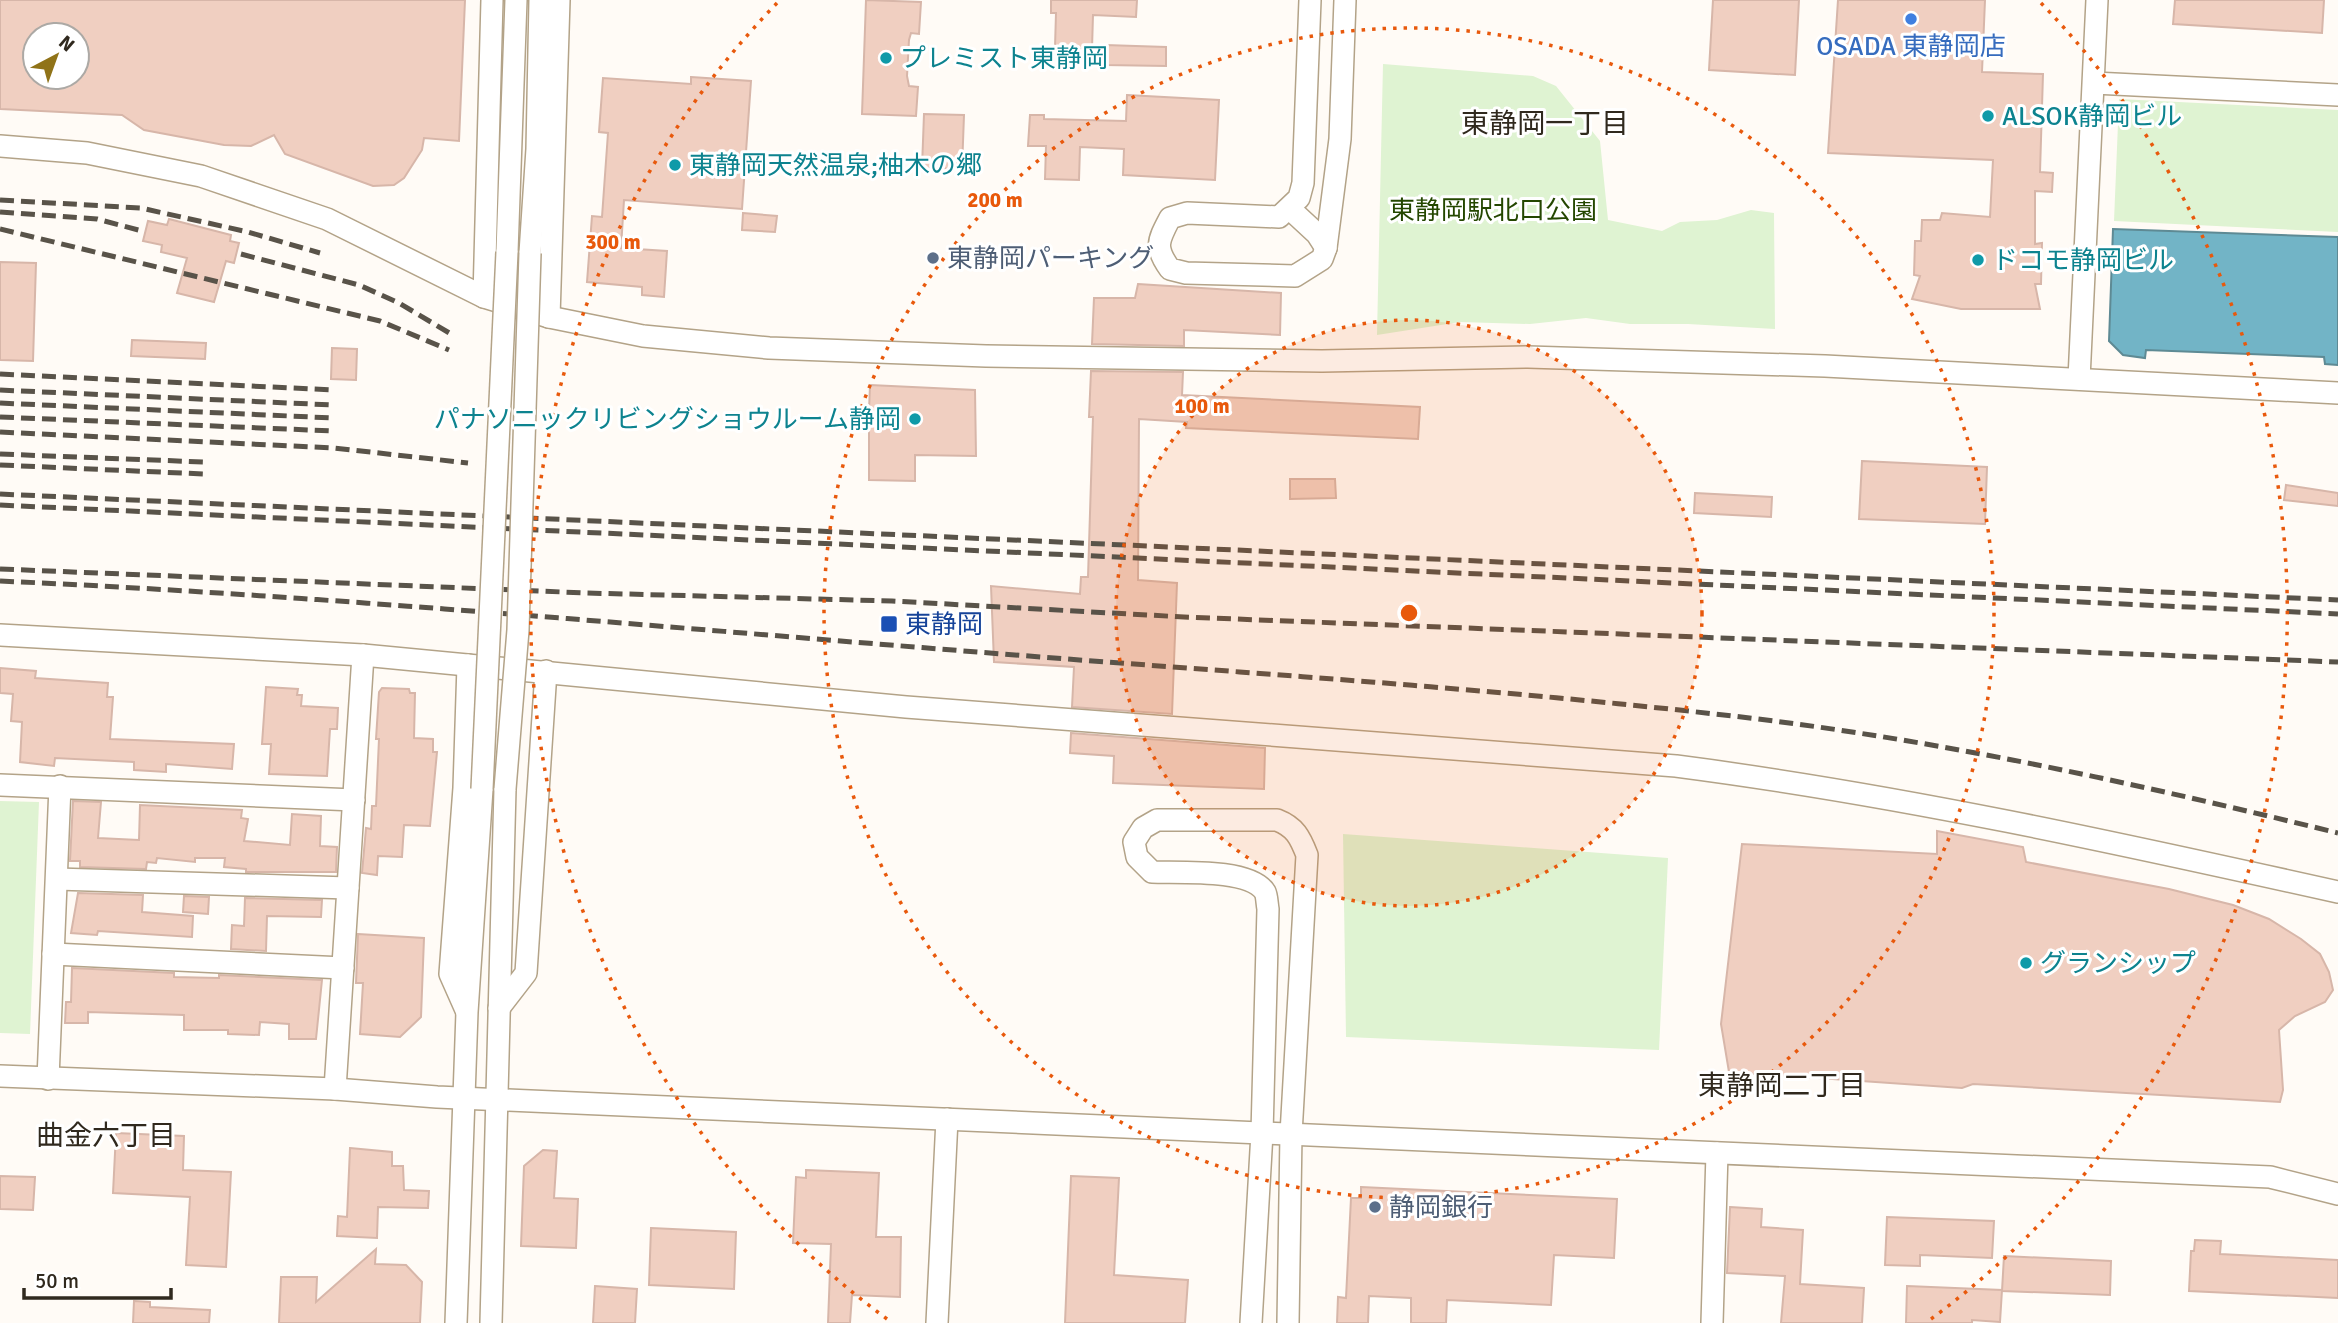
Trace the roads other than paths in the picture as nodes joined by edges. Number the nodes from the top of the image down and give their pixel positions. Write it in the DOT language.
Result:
graph roads {
  1 [pos="492,0"];
  2 [pos="516,0"];
  3 [pos="540,0"];
  4 [pos="559,0"];
  5 [pos="1310,0"];
  6 [pos="1345,0"];
  7 [pos="2097,0"];
  8 [pos="2094,83"];
  9 [pos="2338,94"];
  10 [pos="0,146"];
  11 [pos="1290,209"];
  12 [pos="1326,248"];
  13 [pos="484,296"];
  14 [pos="549,317"];
  15 [pos="2079,379"];
  16 [pos="2338,393"];
  17 [pos="0,635"];
  18 [pos="363,655"];
  19 [pos="468,665"];
  20 [pos="545,671"];
  21 [pos="0,785"];
  22 [pos="60,786"];
  23 [pos="354,800"];
  24 [pos="57,879"];
  25 [pos="348,888"];
  26 [pos="2338,892"];
  27 [pos="54,954"];
  28 [pos="343,968"];
  29 [pos="499,1007"];
  30 [pos="467,1012"];
  31 [pos="0,1076"];
  32 [pos="48,1079"];
  33 [pos="335,1089"];
  34 [pos="465,1098"];
  35 [pos="497,1099"];
  36 [pos="947,1119"];
  37 [pos="1262,1133"];
  38 [pos="1291,1134"];
  39 [pos="1717,1153"];
  40 [pos="2338,1194"];
  41 [pos="456,1323"];
  42 [pos="491,1323"];
  43 [pos="937,1323"];
  44 [pos="1251,1323"];
  45 [pos="1288,1323"];
  46 [pos="1712,1323"];
  1 -- 13 [label="street"];
  2 -- 30 [label="street, bridge"];
  3 -- 29 [label="street, bridge"];
  4 -- 14 [label="street"];
  5 -- 11 [label="street"];
  6 -- 12 [label="street"];
  7 -- 8 [label="street"];
  8 -- 9 [label="street"];
  8 -- 15 [label="street"];
  10 -- 13 [label="street"];
  11 -- 12 [label="street"];
  11 -- 12 [label="street"];
  13 -- 14 [label="street"];
  14 -- 15 [label="street"];
  15 -- 16 [label="street"];
  17 -- 18 [label="street"];
  18 -- 19 [label="street"];
  18 -- 23 [label="street"];
  19 -- 20 [label="street"];
  19 -- 30 [label="street"];
  20 -- 26 [label="street"];
  20 -- 29 [label="street"];
  21 -- 22 [label="street"];
  22 -- 23 [label="street"];
  22 -- 24 [label="street"];
  23 -- 25 [label="street"];
  24 -- 25 [label="street"];
  24 -- 27 [label="street"];
  25 -- 28 [label="street"];
  27 -- 28 [label="street"];
  27 -- 32 [label="street"];
  28 -- 33 [label="street"];
  29 -- 35 [label="street"];
  30 -- 34 [label="street"];
  31 -- 32 [label="street"];
  32 -- 33 [label="street"];
  33 -- 34 [label="street"];
  34 -- 35 [label="street"];
  34 -- 41 [label="street"];
  35 -- 36 [label="street"];
  35 -- 42 [label="street"];
  36 -- 37 [label="street"];
  36 -- 43 [label="street"];
  37 -- 38 [label="street"];
  37 -- 38 [label="street"];
  37 -- 44 [label="street"];
  38 -- 39 [label="street"];
  38 -- 45 [label="street"];
  39 -- 40 [label="street"];
  39 -- 46 [label="street"];
}
